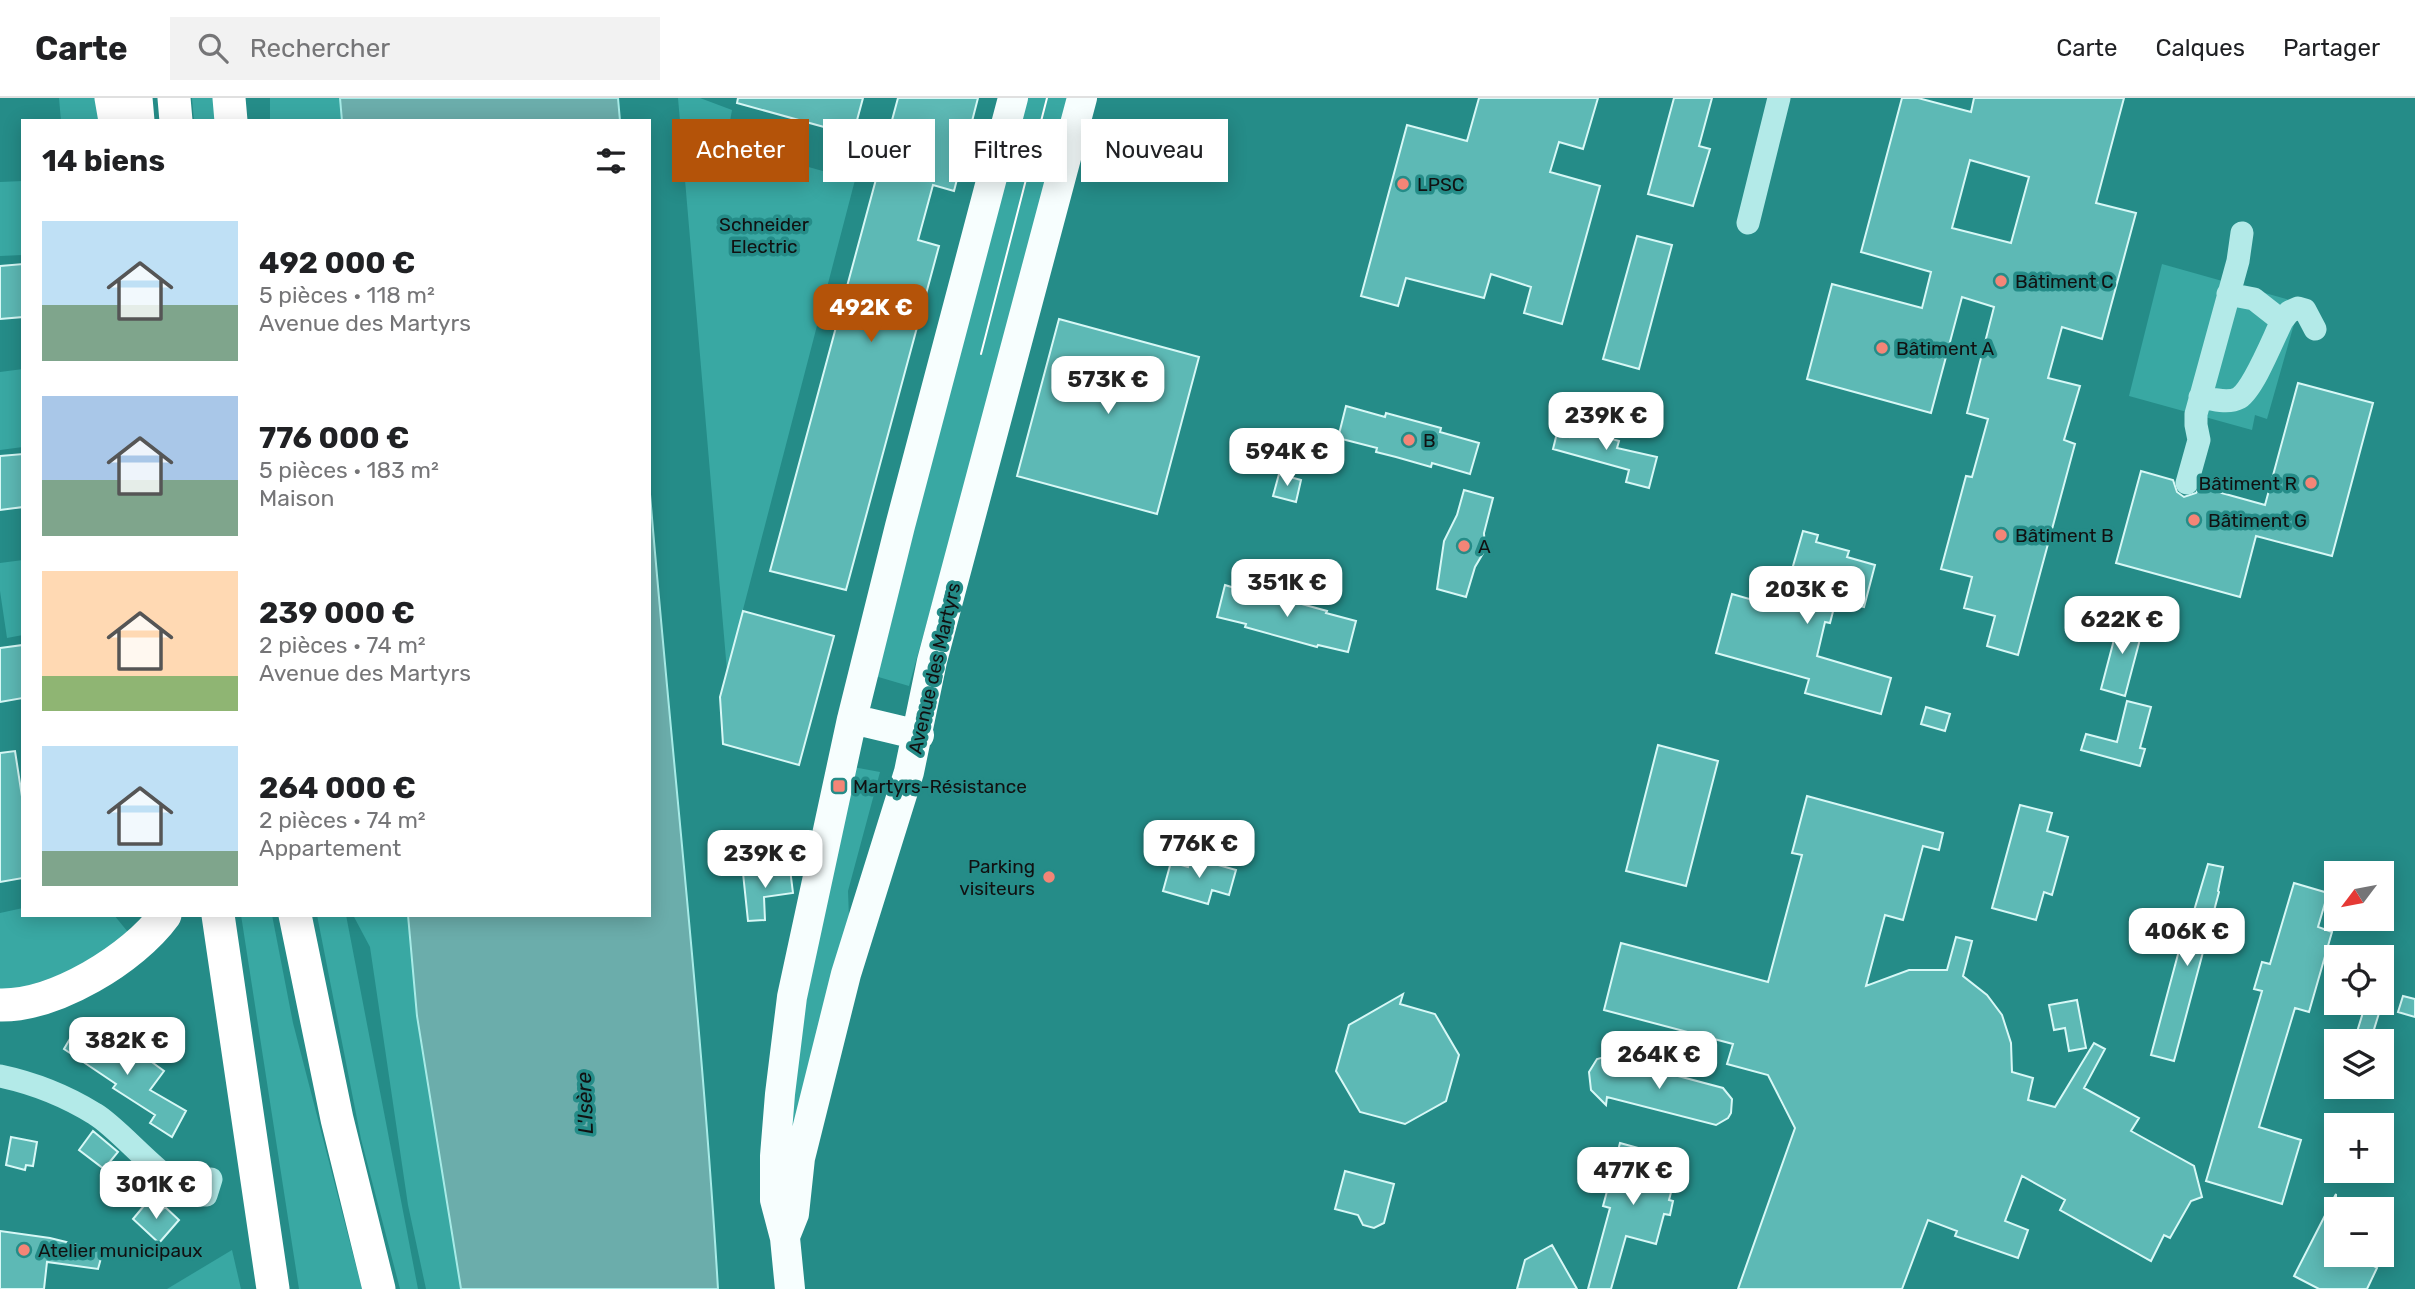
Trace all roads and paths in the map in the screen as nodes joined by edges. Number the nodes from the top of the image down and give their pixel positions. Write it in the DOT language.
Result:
graph roads {
  1 [pos="111,98"];
  2 [pos="136,98"];
  3 [pos="174,98"];
  4 [pos="229,98"];
  5 [pos="1013,98"];
  6 [pos="1082,98"];
  7 [pos="1779,98"];
  8 [pos="115,119"];
  9 [pos="138,119"];
  10 [pos="176,119"];
  11 [pos="231,119"];
  12 [pos="1748,223"];
  13 [pos="2242,233"];
  14 [pos="2228,294"];
  15 [pos="2282,321"];
  16 [pos="2315,329"];
  17 [pos="2200,397"];
  18 [pos="2187,483"];
  19 [pos="852,719"];
  20 [pos="919,735"];
  21 [pos="163,917"];
  22 [pos="218,917"];
  23 [pos="295,917"];
  24 [pos="302,917"];
  25 [pos="0,1004"];
  26 [pos="315,1004"];
  27 [pos="0,1076"];
  28 [pos="211,1179"];
  29 [pos="785,1238"];
  30 [pos="273,1289"];
  31 [pos="379,1289"];
  32 [pos="790,1289"];
  1 -- 8 [label="highway"];
  2 -- 9 [label="highway"];
  3 -- 10 [label="highway"];
  4 -- 11 [label="highway"];
  5 -- 19 [label="main road, Avenue des Martyrs"];
  6 -- 20 [label="main road, Avenue des Martyrs"];
  7 -- 12 [label="street"];
  13 -- 14 [label="street"];
  14 -- 15 [label="street"];
  14 -- 17 [label="street"];
  15 -- 16 [label="street"];
  15 -- 17 [label="street"];
  17 -- 18 [label="street"];
  19 -- 20 [label="main road"];
  19 -- 29 [label="main road, Avenue des Martyrs"];
  20 -- 29 [label="main road, Avenue des Martyrs"];
  21 -- 25 [label="highway"];
  22 -- 30 [label="highway"];
  23 -- 26 [label="highway"];
  24 -- 26 [label="highway"];
  26 -- 31 [label="highway"];
  27 -- 28 [label="street"];
  29 -- 32 [label="main road, Avenue des Martyrs"];
}
